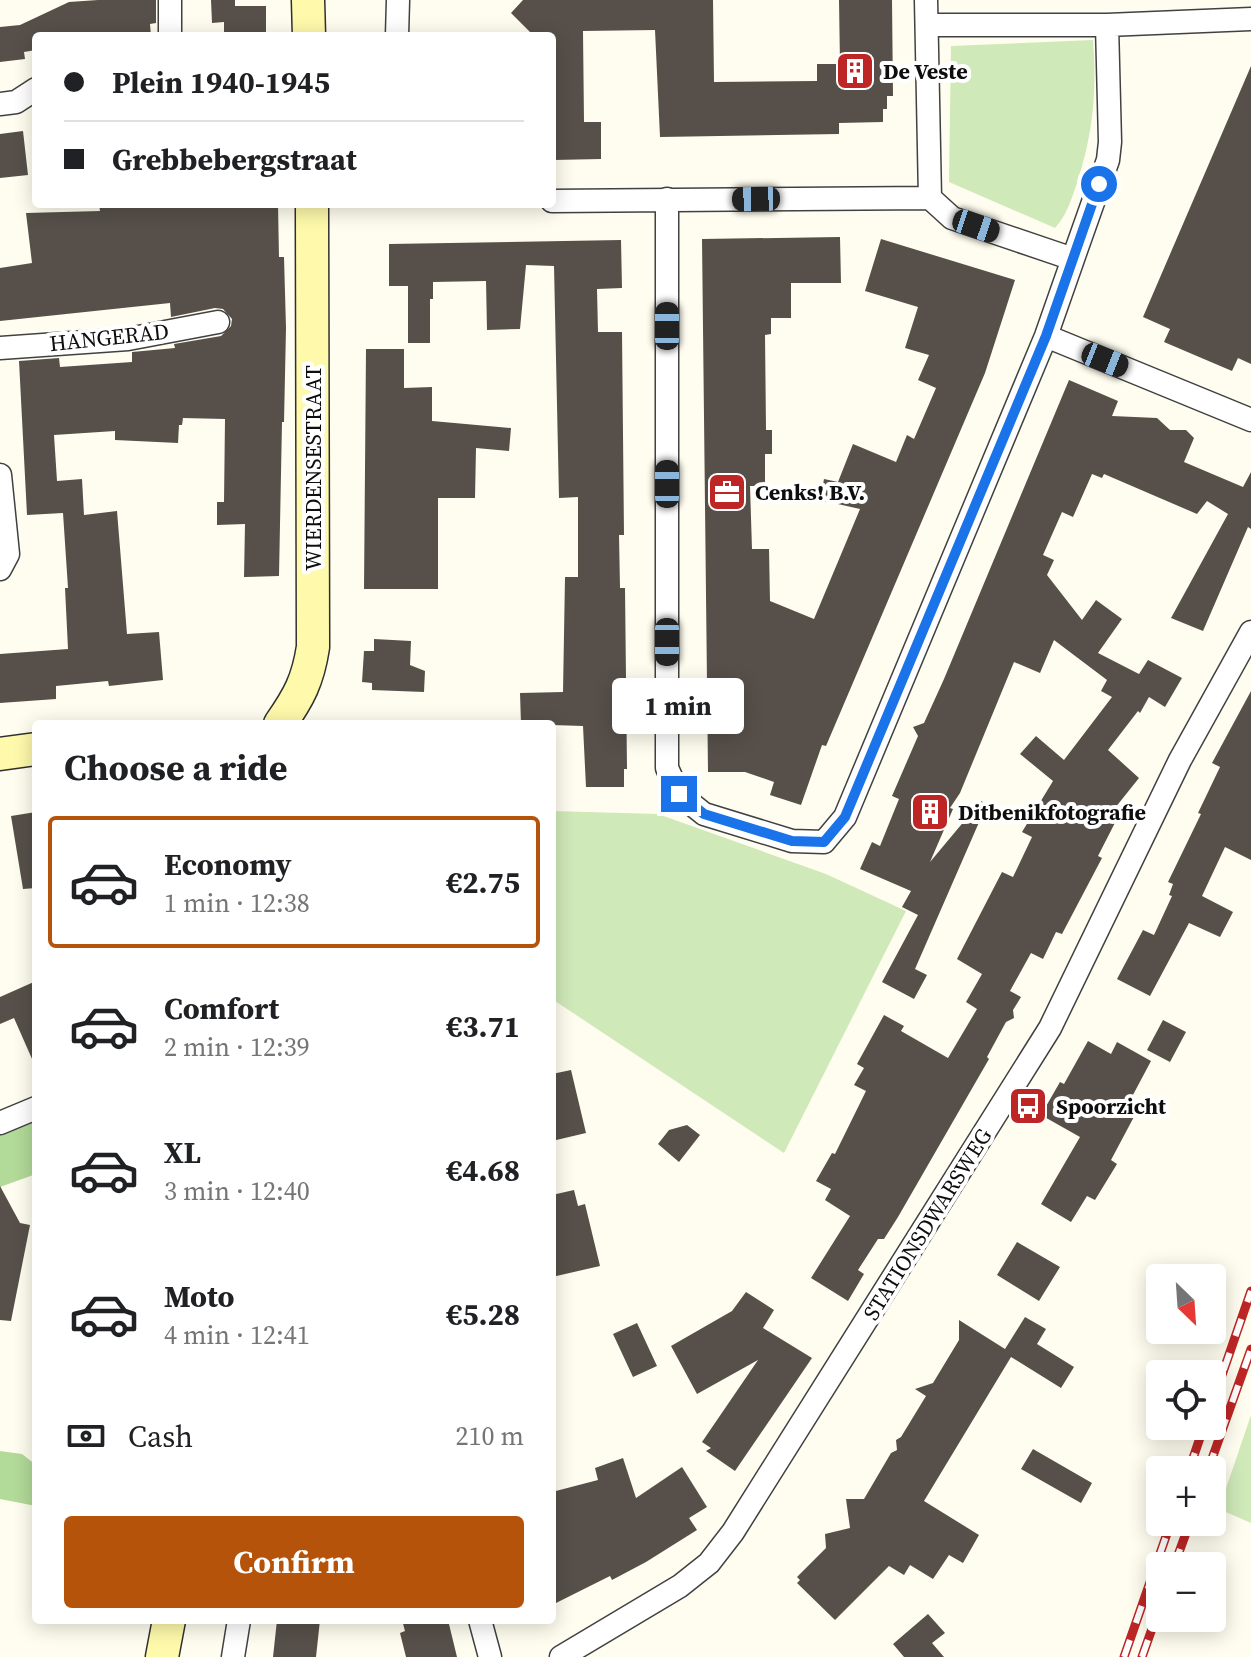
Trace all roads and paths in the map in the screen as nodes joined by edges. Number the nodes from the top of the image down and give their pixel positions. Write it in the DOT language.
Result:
graph roads {
  1 [pos="170,0"];
  2 [pos="308,0"];
  3 [pos="398,0"];
  4 [pos="926,0"];
  5 [pos="1251,19"];
  6 [pos="927,25"];
  7 [pos="1107,25"];
  8 [pos="170,32"];
  9 [pos="309,32"];
  10 [pos="397,32"];
  11 [pos="32,92"];
  12 [pos="0,104"];
  13 [pos="930,198"];
  14 [pos="667,199"];
  15 [pos="556,201"];
  16 [pos="312,208"];
  17 [pos="1073,259"];
  18 [pos="218,322"];
  19 [pos="1046,336"];
  20 [pos="0,348"];
  21 [pos="1251,420"];
  22 [pos="0,475"];
  23 [pos="0,569"];
  24 [pos="1251,632"];
  25 [pos="283,720"];
  26 [pos="32,750"];
  27 [pos="0,754"];
  28 [pos="32,1110"];
  29 [pos="0,1123"];
  30 [pos="168,1624"];
  31 [pos="238,1624"];
  32 [pos="481,1624"];
  33 [pos="162,1657"];
  34 [pos="233,1657"];
  35 [pos="490,1657"];
  36 [pos="561,1657"];
  1 -- 8 [label="street"];
  2 -- 9 [label="street"];
  3 -- 10 [label="street"];
  4 -- 6 [label="street"];
  5 -- 7 [label="street"];
  6 -- 7 [label="street"];
  6 -- 13 [label="street"];
  7 -- 17 [label="street"];
  11 -- 12 [label="street"];
  13 -- 14 [label="street"];
  13 -- 17 [label="street"];
  14 -- 15 [label="street"];
  14 -- 19 [label="street"];
  16 -- 25 [label="street, WIERDENSESTRAAT"];
  17 -- 19 [label="street"];
  18 -- 20 [label="street, HANGERAD"];
  19 -- 21 [label="street"];
  22 -- 23 [label="street"];
  24 -- 36 [label="street, STATIONSDWARSWEG"];
  26 -- 27 [label="street"];
  28 -- 29 [label="street"];
  30 -- 33 [label="street"];
  31 -- 34 [label="street"];
  32 -- 35 [label="street"];
}
